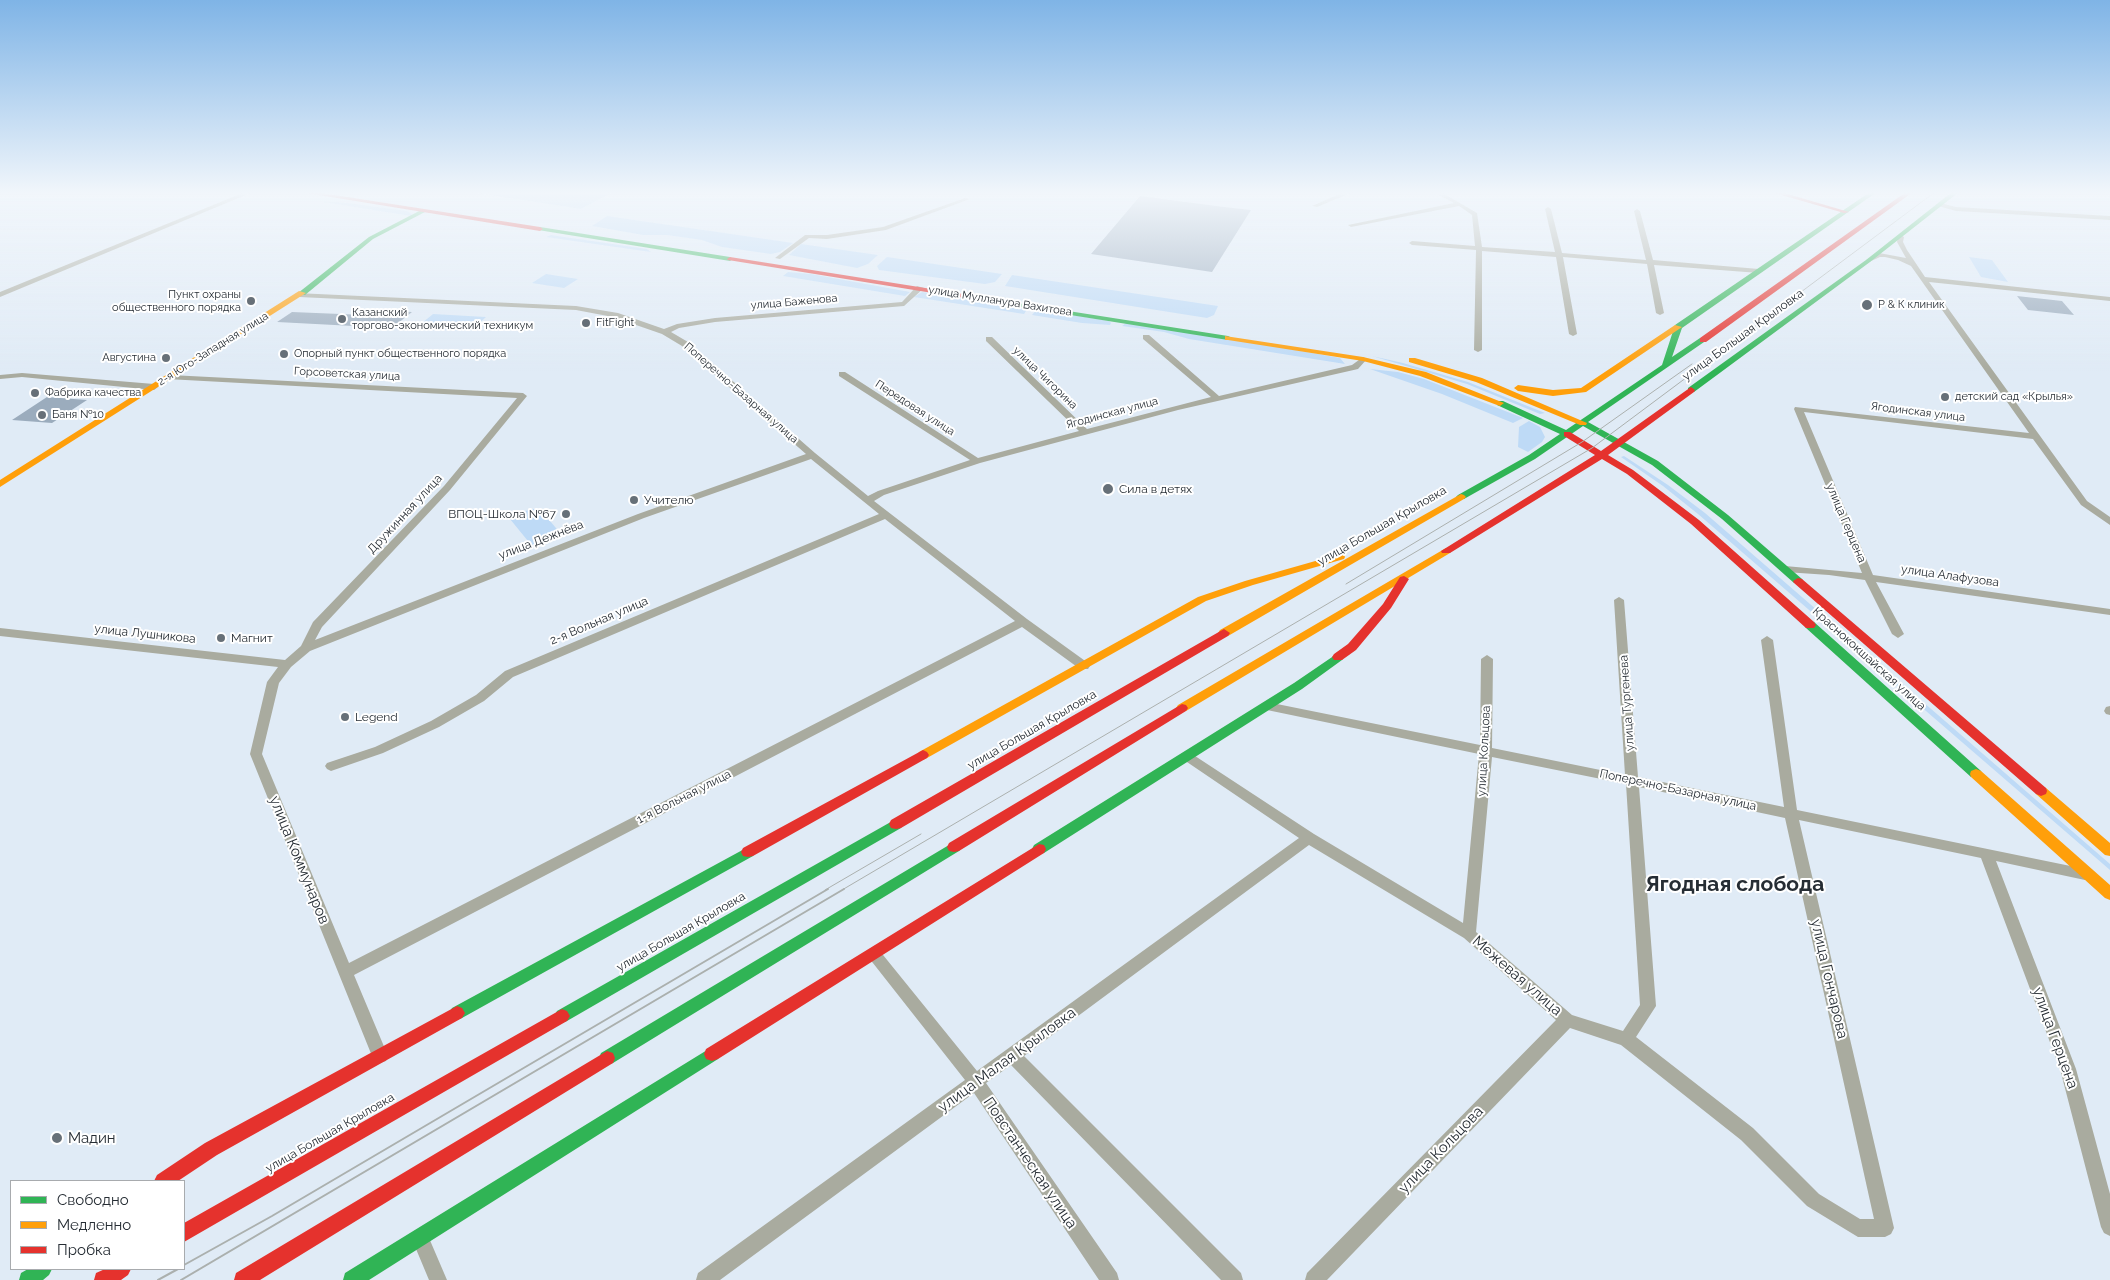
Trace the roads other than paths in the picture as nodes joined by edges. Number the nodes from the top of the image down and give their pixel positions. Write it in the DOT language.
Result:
graph roads {
  1 [pos="105,252"];
  2 [pos="354,252"];
  3 [pos="686,252"];
  4 [pos="737,252"];
  5 [pos="786,252"];
  6 [pos="1479,252"];
  7 [pos="1539,252"];
  8 [pos="1648,252"];
  9 [pos="1787,252"];
  10 [pos="1825,252"];
  11 [pos="1880,252"];
  12 [pos="1906,252"];
  13 [pos="1559,253"];
  14 [pos="778,258"];
  15 [pos="1650,261"];
  16 [pos="1868,261"];
  17 [pos="1913,264"];
  18 [pos="1759,271"];
  19 [pos="1922,279"];
  20 [pos="920,288"];
  21 [pos="0,295"];
  22 [pos="299,295"];
  23 [pos="2110,299"];
  24 [pos="1749,306"];
  25 [pos="1660,314"];
  26 [pos="1691,318"];
  27 [pos="1678,327"];
  28 [pos="665,332"];
  29 [pos="1573,334"];
  30 [pos="1146,337"];
  31 [pos="989,339"];
  32 [pos="1478,350"];
  33 [pos="1363,359"];
  34 [pos="1665,367"];
  35 [pos="842,374"];
  36 [pos="0,377"];
  37 [pos="170,377"];
  38 [pos="1479,380"];
  39 [pos="154,387"];
  40 [pos="523,396"];
  41 [pos="1218,399"];
  42 [pos="1798,409"];
  43 [pos="1583,423"];
  44 [pos="1085,432"];
  45 [pos="1566,434"];
  46 [pos="2036,437"];
  47 [pos="1620,442"];
  48 [pos="1603,454"];
  49 [pos="812,456"];
  50 [pos="977,461"];
  51 [pos="0,484"];
  52 [pos="868,500"];
  53 [pos="886,515"];
  54 [pos="2110,522"];
  55 [pos="1364,551"];
  56 [pos="1785,569"];
  57 [pos="1406,575"];
  58 [pos="1869,578"];
  59 [pos="1619,600"];
  60 [pos="2110,612"];
  61 [pos="1023,622"];
  62 [pos="0,632"];
  63 [pos="1898,634"];
  64 [pos="1767,640"];
  65 [pos="306,648"];
  66 [pos="1487,659"];
  67 [pos="286,664"];
  68 [pos="1084,666"];
  69 [pos="1267,706"];
  70 [pos="1486,750"];
  71 [pos="1188,756"];
  72 [pos="331,766"];
  73 [pos="1633,781"];
  74 [pos="1791,813"];
  75 [pos="1309,838"];
  76 [pos="2110,851"];
  77 [pos="1986,854"];
  78 [pos="2089,875"];
  79 [pos="2110,894"];
  80 [pos="1469,934"];
  81 [pos="874,954"];
  82 [pos="345,972"];
  83 [pos="1567,1020"];
  84 [pos="1626,1039"];
  85 [pos="380,1056"];
  86 [pos="1013,1056"];
  87 [pos="976,1082"];
  88 [pos="164,1180"];
  89 [pos="2110,1227"];
  90 [pos="1885,1228"];
  91 [pos="185,1232"];
  92 [pos="420,1237"];
  93 [pos="41,1270"];
  94 [pos="120,1270"];
  95 [pos="28,1280"];
  96 [pos="103,1280"];
  97 [pos="243,1280"];
  98 [pos="352,1280"];
  99 [pos="438,1280"];
  100 [pos="705,1280"];
  101 [pos="1110,1280"];
  102 [pos="1234,1280"];
  103 [pos="1314,1280"];
  1 -- 21 [label="street"];
  2 -- 22 [label="main road, 2-я Юго-Западная улица"];
  3 -- 20 [label="main road, улица Мулланура Вахитова"];
  4 -- 14 [label="main road, улица Мулланура Вахитова"];
  5 -- 14 [label="street"];
  6 -- 32 [label="street"];
  7 -- 13 [label="street"];
  8 -- 15 [label="street"];
  9 -- 18 [label="main road"];
  10 -- 24 [label="main road, улица Большая Крыловка"];
  11 -- 16 [label="main road, улица Большая Крыловка"];
  12 -- 17 [label="street"];
  13 -- 15 [label="street"];
  13 -- 29 [label="street"];
  14 -- 38 [label="main road, улица Мулланура Вахитова"];
  15 -- 18 [label="street"];
  15 -- 25 [label="street"];
  16 -- 17 [label="street"];
  16 -- 47 [label="main road, улица Большая Крыловка"];
  17 -- 19 [label="street"];
  18 -- 26 [label="main road"];
  19 -- 23 [label="street"];
  19 -- 46 [label="street"];
  20 -- 28 [label="street, улица Баженова"];
  20 -- 33 [label="main road, улица Мулланура Вахитова"];
  22 -- 28 [label="street, Поперечно-Базарная улица"];
  22 -- 37 [label="main road, 2-я Юго-Западная улица"];
  24 -- 26 [label="main road"];
  24 -- 34 [label="main road, улица Большая Крыловка"];
  26 -- 27 [label="main road"];
  27 -- 34 [label="main road"];
  27 -- 38 [label="main road"];
  28 -- 49 [label="street, Поперечно-Базарная улица"];
  30 -- 41 [label="street"];
  31 -- 44 [label="street, улица Чигорина"];
  33 -- 41 [label="street, Ягодинская улица"];
  33 -- 45 [label="main road, улица Мулланура Вахитова"];
  34 -- 43 [label="main road, улица Большая Крыловка"];
  35 -- 50 [label="street, Передовая улица"];
  36 -- 39 [label="street"];
  37 -- 39 [label="main road, 2-я Юго-Западная улица"];
  37 -- 40 [label="street, Горсоветская улица"];
  38 -- 43 [label="main road, улица Мулланура Вахитова"];
  39 -- 51 [label="main road, 2-я Юго-Западная улица"];
  40 -- 65 [label="street, Дружинная улица"];
  41 -- 44 [label="street, Ягодинская улица"];
  42 -- 46 [label="street, Ягодинская улица"];
  42 -- 58 [label="street, улица Герцена"];
  43 -- 45 [label="main road, улица Большая Крыловка"];
  43 -- 47 [label="main road, улица Мулланура Вахитова"];
  44 -- 50 [label="street, Ягодинская улица"];
  45 -- 48 [label="main road, Краснококшайская улица"];
  45 -- 55 [label="main road, улица Большая Крыловка"];
  46 -- 54 [label="street"];
  47 -- 48 [label="main road, улица Большая Крыловка"];
  47 -- 56 [label="main road, Краснококшайская улица"];
  48 -- 57 [label="main road, улица Большая Крыловка"];
  48 -- 78 [label="main road, Краснококшайская улица"];
  49 -- 52 [label="street, Поперечно-Базарная улица"];
  49 -- 65 [label="street, улица Дежнёва"];
  50 -- 52 [label="street, Ягодинская улица"];
  52 -- 53 [label="street, Поперечно-Базарная улица"];
  53 -- 61 [label="street, Поперечно-Базарная улица"];
  53 -- 72 [label="street, 2-я Вольная улица"];
  55 -- 68 [label="main road"];
  55 -- 91 [label="main road, улица Большая Крыловка"];
  56 -- 58 [label="street, улица Алафузова"];
  56 -- 76 [label="main road, Краснококшайская улица"];
  57 -- 69 [label="main road"];
  57 -- 97 [label="main road, улица Большая Крыловка"];
  58 -- 60 [label="street, улица Алафузова"];
  58 -- 63 [label="street, улица Герцена"];
  59 -- 73 [label="street, улица Тургенева"];
  61 -- 68 [label="street, Поперечно-Базарная улица"];
  61 -- 82 [label="street, 1-я Вольная улица"];
  62 -- 67 [label="street, улица Лушникова"];
  64 -- 74 [label="street, улица Гончарова"];
  65 -- 67 [label="street, улица Дежнёва"];
  66 -- 70 [label="street, улица Кольцова"];
  67 -- 82 [label="street, улица Коммунаров"];
  68 -- 85 [label="main road"];
  69 -- 70 [label="street, Поперечно-Базарная улица"];
  69 -- 71 [label="main road"];
  70 -- 73 [label="street, Поперечно-Базарная улица"];
  70 -- 80 [label="street, улица Кольцова"];
  71 -- 75 [label="street, Межевая улица"];
  71 -- 81 [label="main road"];
  73 -- 74 [label="street, Поперечно-Базарная улица"];
  73 -- 84 [label="street, улица Тургенева"];
  74 -- 77 [label="street, Поперечно-Базарная улица"];
  74 -- 90 [label="street, улица Гончарова"];
  75 -- 80 [label="street, Межевая улица"];
  75 -- 86 [label="street, улица Малая Крыловка"];
  77 -- 78 [label="street, Поперечно-Базарная улица"];
  77 -- 89 [label="street, улица Герцена"];
  78 -- 79 [label="main road, Краснококшайская улица"];
  80 -- 83 [label="street, Межевая улица"];
  81 -- 87 [label="street, Повстанческая улица"];
  81 -- 92 [label="main road"];
  82 -- 85 [label="street, улица Коммунаров"];
  83 -- 84 [label="street, Межевая улица"];
  83 -- 103 [label="street, улица Кольцова"];
  84 -- 90 [label="street, Межевая улица"];
  85 -- 88 [label="main road"];
  86 -- 87 [label="street, улица Малая Крыловка"];
  86 -- 102 [label="street"];
  87 -- 100 [label="street, улица Малая Крыловка"];
  87 -- 101 [label="street, Повстанческая улица"];
  92 -- 98 [label="main road"];
  92 -- 99 [label="street"];
  93 -- 95 [label="main road"];
  94 -- 96 [label="main road"];
}
